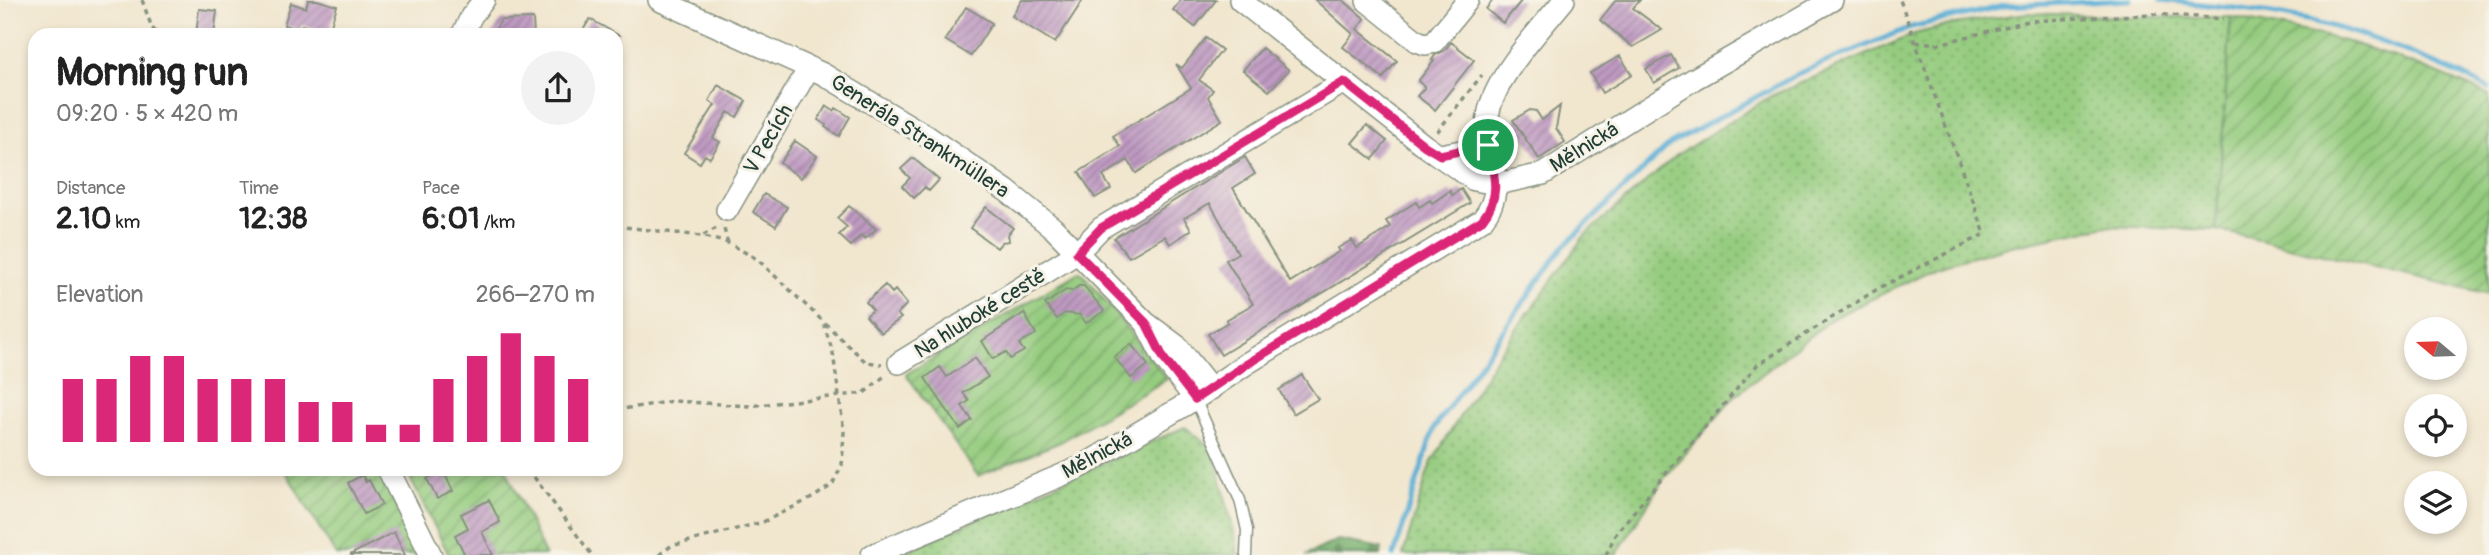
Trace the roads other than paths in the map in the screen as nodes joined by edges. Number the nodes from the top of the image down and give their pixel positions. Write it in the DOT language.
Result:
graph roads {
  1 [pos="484,0"];
  2 [pos="659,0"];
  3 [pos="1240,0"];
  4 [pos="1468,0"];
  5 [pos="1564,0"];
  6 [pos="1832,0"];
  7 [pos="1367,1"];
  8 [pos="466,28"];
  9 [pos="808,68"];
  10 [pos="1344,82"];
  11 [pos="1488,145"];
  12 [pos="1440,155"];
  13 [pos="1497,184"];
  14 [pos="725,218"];
  15 [pos="1077,253"];
  16 [pos="899,363"];
  17 [pos="1203,394"];
  18 [pos="392,476"];
  19 [pos="432,555"];
  20 [pos="872,555"];
  21 [pos="1246,555"];
  1 -- 8 [label="street"];
  2 -- 9 [label="street, Generála Strankmüllera"];
  3 -- 10 [label="street"];
  4 -- 7 [label="street"];
  5 -- 11 [label="street"];
  6 -- 13 [label="street, Mělnická"];
  9 -- 14 [label="street, V Pecích"];
  9 -- 15 [label="street, Generála Strankmüllera"];
  10 -- 12 [label="street"];
  10 -- 15 [label="street, Na hluboké cestě"];
  11 -- 12 [label="street"];
  11 -- 13 [label="street"];
  12 -- 13 [label="street"];
  13 -- 17 [label="street, Mělnická"];
  15 -- 16 [label="street, Na hluboké cestě"];
  15 -- 17 [label="street, Generála Strankmüllera"];
  17 -- 20 [label="street, Mělnická"];
  17 -- 21 [label="lane"];
  18 -- 19 [label="street"];
}
